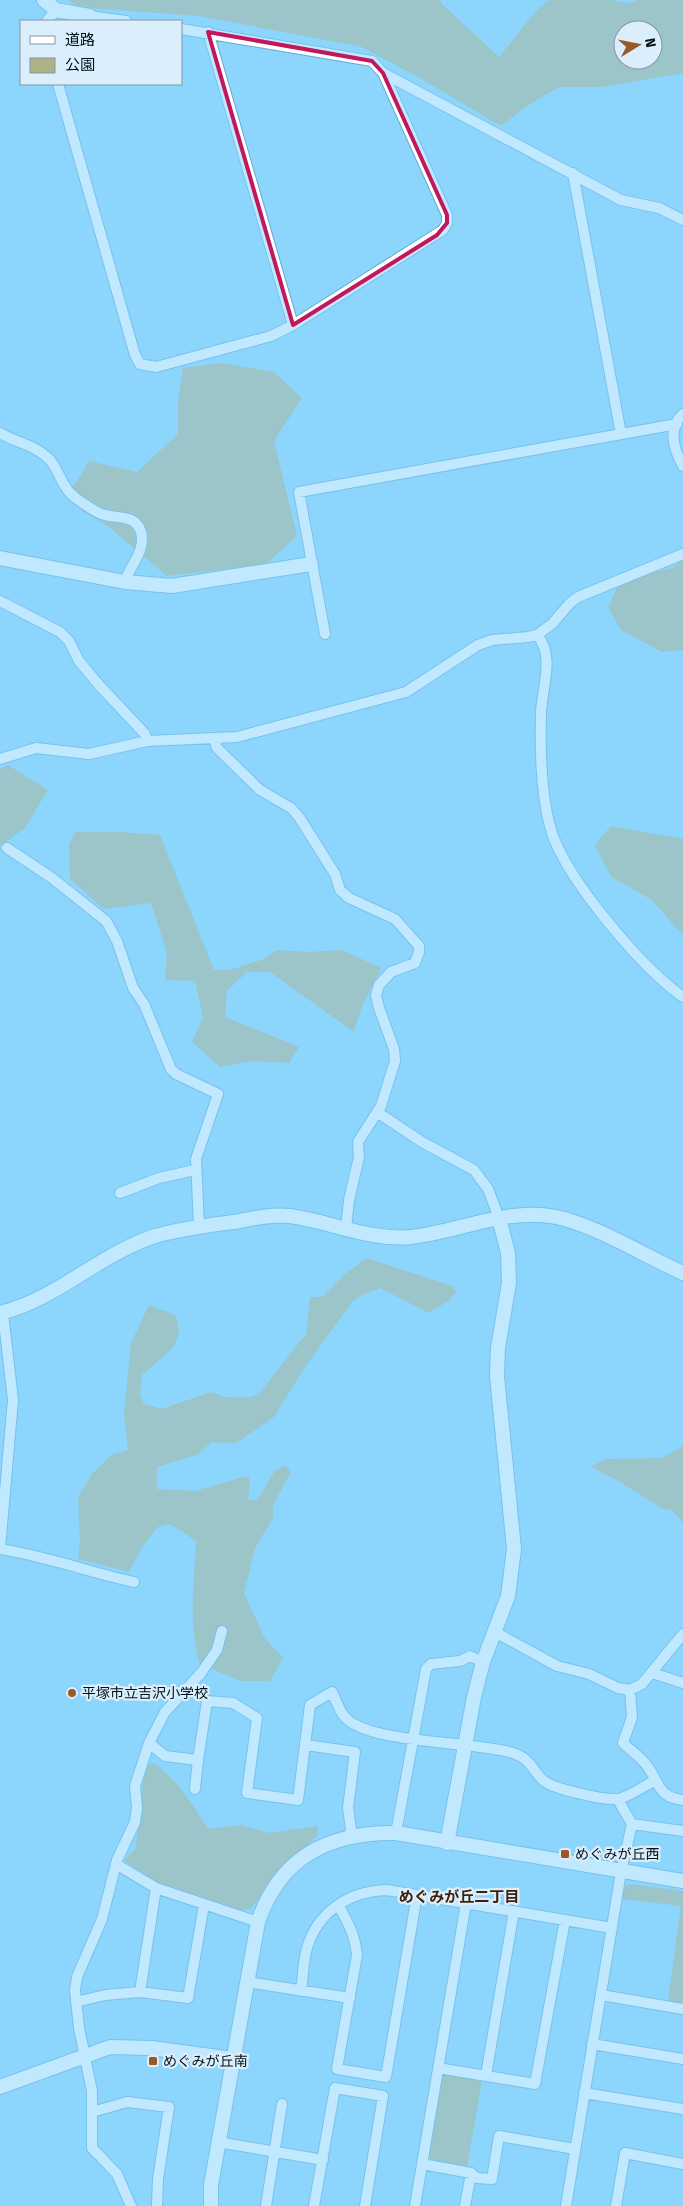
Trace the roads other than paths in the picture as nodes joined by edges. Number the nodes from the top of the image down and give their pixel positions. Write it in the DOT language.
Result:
graph roads {
  1 [pos="44,0"];
  2 [pos="52,16"];
  3 [pos="89,16"];
  4 [pos="119,20"];
  5 [pos="182,29"];
  6 [pos="208,32"];
  7 [pos="383,73"];
  8 [pos="58,85"];
  9 [pos="573,174"];
  10 [pos="683,220"];
  11 [pos="293,325"];
  12 [pos="683,414"];
  13 [pos="677,424"];
  14 [pos="0,433"];
  15 [pos="621,434"];
  16 [pos="683,466"];
  17 [pos="683,554"];
  18 [pos="0,558"];
  19 [pos="311,564"];
  20 [pos="125,582"];
  21 [pos="0,601"];
  22 [pos="325,634"];
  23 [pos="537,635"];
  24 [pos="214,738"];
  25 [pos="147,741"];
  26 [pos="0,759"];
  27 [pos="7,848"];
  28 [pos="683,997"];
  29 [pos="377,1112"];
  30 [pos="195,1170"];
  31 [pos="120,1193"];
  32 [pos="499,1218"];
  33 [pos="199,1227"];
  34 [pos="346,1229"];
  35 [pos="683,1272"];
  36 [pos="1,1313"];
  37 [pos="8,1358"];
  38 [pos="0,1365"];
  39 [pos="0,1548"];
  40 [pos="134,1582"];
  41 [pos="222,1631"];
  42 [pos="495,1632"];
  43 [pos="683,1634"];
  44 [pos="483,1662"];
  45 [pos="652,1673"];
  46 [pos="683,1684"];
  47 [pos="630,1690"];
  48 [pos="413,1740"];
  49 [pos="149,1743"];
  50 [pos="465,1744"];
  51 [pos="306,1746"];
  52 [pos="198,1760"];
  53 [pos="654,1780"];
  54 [pos="195,1789"];
  55 [pos="618,1800"];
  56 [pos="683,1800"];
  57 [pos="632,1824"];
  58 [pos="683,1831"];
  59 [pos="396,1833"];
  60 [pos="352,1836"];
  61 [pos="447,1842"];
  62 [pos="116,1864"];
  63 [pos="621,1872"];
  64 [pos="683,1881"];
  65 [pos="156,1888"];
  66 [pos="417,1895"];
  67 [pos="466,1903"];
  68 [pos="338,1904"];
  69 [pos="204,1905"];
  70 [pos="514,1911"];
  71 [pos="565,1920"];
  72 [pos="258,1922"];
  73 [pos="612,1928"];
  74 [pos="247,1982"];
  75 [pos="300,1990"];
  76 [pos="140,1992"];
  77 [pos="600,1995"];
  78 [pos="350,1998"];
  79 [pos="76,2002"];
  80 [pos="683,2009"];
  81 [pos="592,2044"];
  82 [pos="86,2057"];
  83 [pos="233,2059"];
  84 [pos="683,2059"];
  85 [pos="438,2068"];
  86 [pos="486,2075"];
  87 [pos="0,2087"];
  88 [pos="584,2092"];
  89 [pos="282,2104"];
  90 [pos="683,2109"];
  91 [pos="92,2112"];
  92 [pos="218,2142"];
  93 [pos="575,2149"];
  94 [pos="274,2151"];
  95 [pos="323,2160"];
  96 [pos="422,2164"];
  97 [pos="683,2164"];
  98 [pos="471,2173"];
  99 [pos="131,2206"];
  100 [pos="158,2206"];
  101 [pos="211,2206"];
  102 [pos="266,2206"];
  103 [pos="314,2206"];
  104 [pos="365,2206"];
  105 [pos="415,2206"];
  106 [pos="465,2206"];
  107 [pos="566,2206"];
  108 [pos="616,2206"];
  1 -- 2 [label="street"];
  2 -- 3 [label="street"];
  3 -- 4 [label="street"];
  5 -- 6 [label="street"];
  6 -- 7 [label="street"];
  6 -- 11 [label="street"];
  7 -- 9 [label="street"];
  7 -- 11 [label="street"];
  8 -- 11 [label="street"];
  9 -- 10 [label="street"];
  9 -- 15 [label="street"];
  12 -- 13 [label="street"];
  13 -- 15 [label="street"];
  13 -- 16 [label="street"];
  14 -- 20 [label="street"];
  15 -- 19 [label="street"];
  17 -- 23 [label="street"];
  18 -- 20 [label="street"];
  19 -- 20 [label="street"];
  19 -- 22 [label="street"];
  21 -- 25 [label="street"];
  23 -- 24 [label="street"];
  23 -- 28 [label="street"];
  24 -- 25 [label="street"];
  24 -- 29 [label="street"];
  25 -- 26 [label="street"];
  27 -- 30 [label="street"];
  29 -- 32 [label="street"];
  29 -- 34 [label="street"];
  30 -- 31 [label="street"];
  30 -- 33 [label="street"];
  32 -- 34 [label="street"];
  32 -- 35 [label="street"];
  32 -- 42 [label="street"];
  33 -- 34 [label="street"];
  33 -- 36 [label="street"];
  36 -- 37 [label="street"];
  37 -- 38 [label="street"];
  37 -- 39 [label="street"];
  39 -- 40 [label="street"];
  41 -- 49 [label="street"];
  42 -- 44 [label="street"];
  42 -- 47 [label="street"];
  43 -- 45 [label="street"];
  44 -- 48 [label="street"];
  44 -- 50 [label="street"];
  45 -- 46 [label="street"];
  45 -- 47 [label="street"];
  47 -- 53 [label="street"];
  48 -- 50 [label="street"];
  48 -- 51 [label="street"];
  48 -- 59 [label="street"];
  49 -- 52 [label="street"];
  49 -- 62 [label="street"];
  50 -- 55 [label="street"];
  50 -- 61 [label="street"];
  51 -- 52 [label="street"];
  51 -- 60 [label="street"];
  52 -- 54 [label="street"];
  53 -- 55 [label="street"];
  53 -- 56 [label="street"];
  55 -- 57 [label="street"];
  57 -- 58 [label="street"];
  57 -- 63 [label="street"];
  59 -- 60 [label="street"];
  59 -- 61 [label="street"];
  60 -- 72 [label="street"];
  61 -- 63 [label="street"];
  62 -- 65 [label="street"];
  62 -- 79 [label="street"];
  63 -- 64 [label="street"];
  63 -- 73 [label="street"];
  65 -- 69 [label="street"];
  65 -- 76 [label="street"];
  66 -- 67 [label="street"];
  66 -- 68 [label="street"];
  66 -- 78 [label="street"];
  67 -- 70 [label="street"];
  67 -- 85 [label="street"];
  68 -- 75 [label="street"];
  68 -- 78 [label="street"];
  69 -- 72 [label="street"];
  69 -- 76 [label="street"];
  70 -- 71 [label="street"];
  70 -- 86 [label="street"];
  71 -- 73 [label="street"];
  71 -- 86 [label="street"];
  72 -- 74 [label="street"];
  73 -- 77 [label="street"];
  74 -- 75 [label="street"];
  74 -- 83 [label="street"];
  75 -- 78 [label="street"];
  76 -- 79 [label="street"];
  77 -- 80 [label="street"];
  77 -- 81 [label="street"];
  79 -- 82 [label="street"];
  81 -- 84 [label="street"];
  81 -- 88 [label="street"];
  82 -- 83 [label="street"];
  82 -- 87 [label="street"];
  82 -- 91 [label="street"];
  83 -- 92 [label="street"];
  85 -- 86 [label="street"];
  85 -- 96 [label="street"];
  88 -- 90 [label="street"];
  88 -- 93 [label="street"];
  89 -- 94 [label="street"];
  91 -- 99 [label="street"];
  91 -- 100 [label="street"];
  92 -- 94 [label="street"];
  92 -- 101 [label="street"];
  93 -- 98 [label="street"];
  93 -- 107 [label="street"];
  94 -- 95 [label="street"];
  94 -- 102 [label="street"];
  95 -- 103 [label="street"];
  95 -- 104 [label="street"];
  96 -- 98 [label="street"];
  96 -- 105 [label="street"];
  97 -- 108 [label="street"];
  98 -- 106 [label="street"];
}
